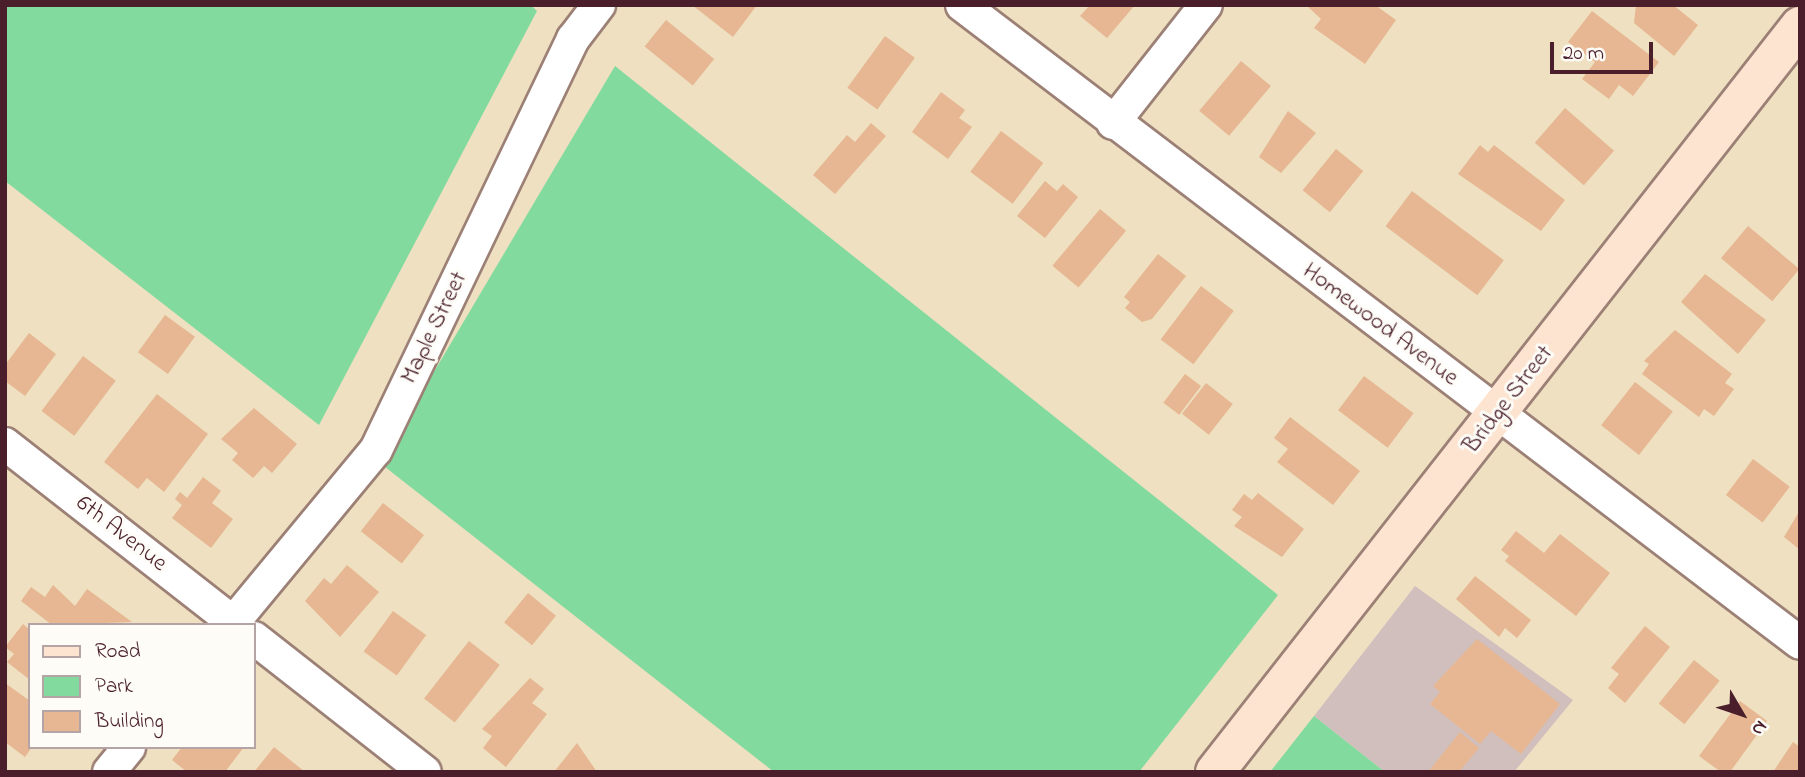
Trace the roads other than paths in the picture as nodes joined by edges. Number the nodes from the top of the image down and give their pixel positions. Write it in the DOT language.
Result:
graph roads {
  1 [pos="599,5"];
  2 [pos="962,5"];
  3 [pos="1206,5"];
  4 [pos="1800,26"];
  5 [pos="1113,123"];
  6 [pos="1498,414"];
  7 [pos="5,444"];
  8 [pos="234,623"];
  9 [pos="242,623"];
  10 [pos="256,640"];
  11 [pos="1800,643"];
  12 [pos="127,749"];
  13 [pos="109,772"];
  14 [pos="425,772"];
  15 [pos="1215,772"];
  1 -- 9 [label="street, Maple Street"];
  2 -- 5 [label="street, Homewood Avenue"];
  3 -- 5 [label="street"];
  4 -- 6 [label="main road, Bridge Street"];
  5 -- 6 [label="street, Homewood Avenue"];
  6 -- 11 [label="street, Homewood Avenue"];
  6 -- 15 [label="main road, Bridge Street"];
  7 -- 8 [label="street, 6th Avenue"];
  10 -- 14 [label="street, 6th Avenue"];
  12 -- 13 [label="street"];
}
